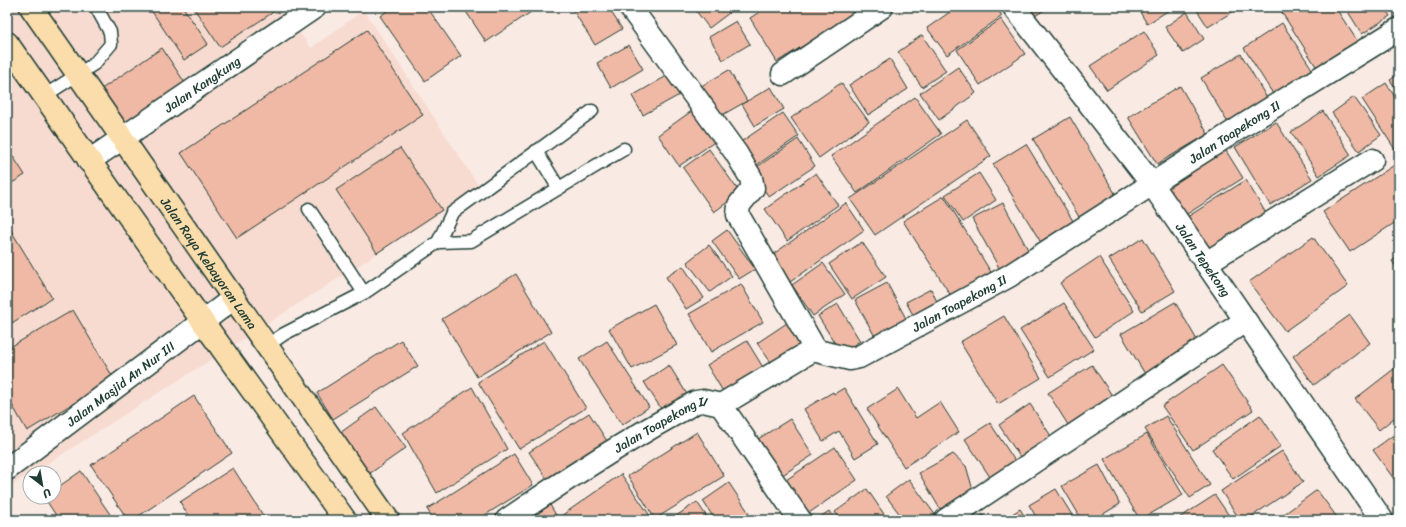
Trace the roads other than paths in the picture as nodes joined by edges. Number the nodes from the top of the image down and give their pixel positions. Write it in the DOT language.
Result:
graph roads {
  1 [pos="31,7"];
  2 [pos="96,7"];
  3 [pos="315,7"];
  4 [pos="630,7"];
  5 [pos="882,7"];
  6 [pos="1014,7"];
  7 [pos="1399,29"];
  8 [pos="9,52"];
  9 [pos="77,74"];
  10 [pos="783,74"];
  11 [pos="44,96"];
  12 [pos="592,111"];
  13 [pos="121,139"];
  14 [pos="624,148"];
  15 [pos="536,152"];
  16 [pos="1372,160"];
  17 [pos="89,161"];
  18 [pos="1152,184"];
  19 [pos="558,187"];
  20 [pos="309,209"];
  21 [pos="438,242"];
  22 [pos="1206,263"];
  23 [pos="364,293"];
  24 [pos="234,298"];
  25 [pos="1245,321"];
  26 [pos="203,322"];
  27 [pos="268,345"];
  28 [pos="815,349"];
  29 [pos="721,405"];
  30 [pos="7,469"];
  31 [pos="345,520"];
  32 [pos="388,520"];
  33 [pos="507,520"];
  34 [pos="800,520"];
  35 [pos="946,520"];
  36 [pos="1382,520"];
  1 -- 9 [label="main road, Jalan Raya Kebayoran Lama"];
  2 -- 9 [label="lane"];
  3 -- 13 [label="street, Jalan Kangkung"];
  4 -- 28 [label="street"];
  5 -- 10 [label="street"];
  6 -- 18 [label="street, Jalan Tepekong"];
  7 -- 18 [label="street, Jalan Toapekong II"];
  8 -- 11 [label="main road"];
  9 -- 11 [label="lane"];
  9 -- 13 [label="main road, Jalan Raya Kebayoran Lama"];
  11 -- 17 [label="main road"];
  12 -- 15 [label="lane"];
  13 -- 17 [label="street, Jalan Kangkung"];
  13 -- 24 [label="main road, Jalan Raya Kebayoran Lama"];
  14 -- 19 [label="lane"];
  15 -- 19 [label="lane"];
  15 -- 21 [label="lane"];
  16 -- 22 [label="street"];
  17 -- 26 [label="main road"];
  18 -- 22 [label="street, Jalan Tepekong"];
  18 -- 28 [label="street, Jalan Toapekong II"];
  19 -- 21 [label="lane"];
  20 -- 23 [label="lane"];
  21 -- 23 [label="lane"];
  22 -- 25 [label="street, Jalan Tepekong"];
  23 -- 27 [label="lane"];
  24 -- 26 [label="street, Jalan Masjid An Nur III"];
  24 -- 27 [label="main road, Jalan Raya Kebayoran Lama"];
  25 -- 35 [label="street"];
  25 -- 36 [label="street, Jalan Tepekong"];
  26 -- 30 [label="street, Jalan Masjid An Nur III"];
  26 -- 31 [label="main road"];
  27 -- 32 [label="main road, Jalan Raya Kebayoran Lama"];
  28 -- 29 [label="street, Jalan Toapekong II"];
  29 -- 33 [label="street, Jalan Toapekong II"];
  29 -- 34 [label="street"];
}
